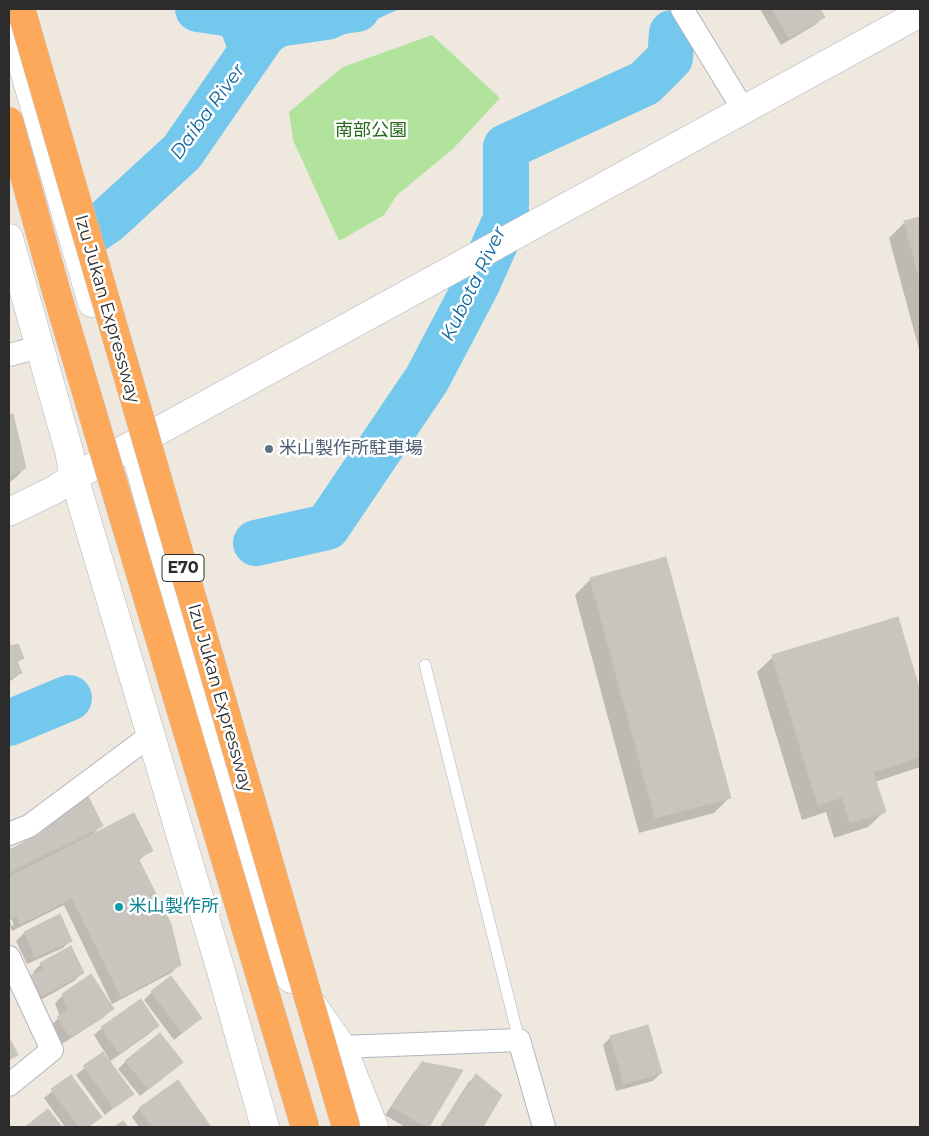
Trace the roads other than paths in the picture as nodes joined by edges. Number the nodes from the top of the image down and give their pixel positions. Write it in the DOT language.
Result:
graph roads {
  1 [pos="21,9"];
  2 [pos="682,9"];
  3 [pos="920,13"];
  4 [pos="9,19"];
  5 [pos="743,109"];
  6 [pos="9,121"];
  7 [pos="9,238"];
  8 [pos="40,347"];
  9 [pos="9,355"];
  10 [pos="134,444"];
  11 [pos="74,477"];
  12 [pos="9,512"];
  13 [pos="425,665"];
  14 [pos="151,735"];
  15 [pos="9,834"];
  16 [pos="9,957"];
  17 [pos="286,966"];
  18 [pos="519,1040"];
  19 [pos="342,1047"];
  20 [pos="9,1085"];
  21 [pos="265,1127"];
  22 [pos="305,1127"];
  23 [pos="346,1127"];
  24 [pos="374,1127"];
  25 [pos="544,1127"];
  1 -- 23 [label="highway, Izu Jukan Expressway / E70, bridge"];
  2 -- 5 [label="street"];
  3 -- 5 [label="street"];
  4 -- 10 [label="street"];
  5 -- 10 [label="street"];
  6 -- 22 [label="highway, E70, bridge"];
  7 -- 8 [label="street"];
  8 -- 9 [label="street"];
  8 -- 11 [label="street"];
  10 -- 11 [label="street"];
  10 -- 17 [label="street"];
  11 -- 12 [label="street"];
  11 -- 14 [label="street"];
  13 -- 18 [label="lane"];
  14 -- 15 [label="street"];
  14 -- 21 [label="street"];
  16 -- 20 [label="street"];
  17 -- 19 [label="street"];
  17 -- 23 [label="street"];
  18 -- 19 [label="street"];
  18 -- 25 [label="street"];
  19 -- 24 [label="street"];
}
